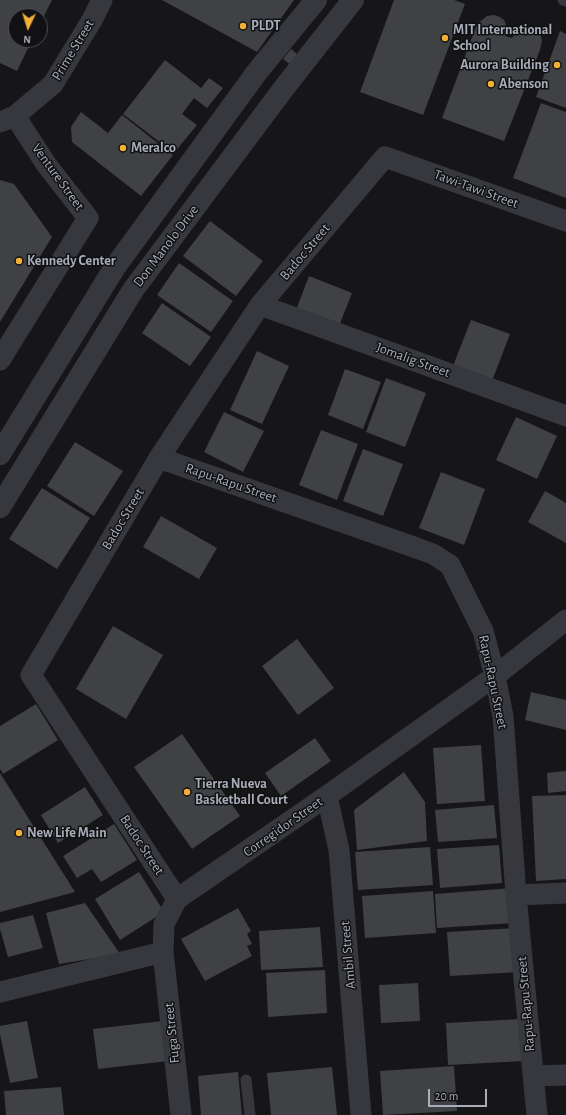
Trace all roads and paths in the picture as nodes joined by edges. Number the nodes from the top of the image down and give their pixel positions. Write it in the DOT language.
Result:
graph roads {
  1 [pos="102,0"];
  2 [pos="316,0"];
  3 [pos="353,0"];
  4 [pos="8,119"];
  5 [pos="385,157"];
  6 [pos="566,221"];
  7 [pos="260,305"];
  8 [pos="85,316"];
  9 [pos="108,331"];
  10 [pos="0,360"];
  11 [pos="566,416"];
  12 [pos="0,454"];
  13 [pos="159,458"];
  14 [pos="0,507"];
  15 [pos="566,620"];
  16 [pos="495,676"];
  17 [pos="327,796"];
  18 [pos="566,893"];
  19 [pos="516,895"];
  20 [pos="177,899"];
  21 [pos="162,952"];
  22 [pos="0,992"];
  23 [pos="566,1075"];
  24 [pos="533,1076"];
  25 [pos="246,1080"];
  26 [pos="181,1115"];
  27 [pos="250,1115"];
  28 [pos="362,1115"];
  29 [pos="537,1115"];
  1 -- 4 [label="street, Prime Street"];
  2 -- 8 [label="street, Don Manolo Drive"];
  3 -- 9 [label="street, Don Manolo Drive"];
  4 -- 10 [label="street, Venture Street"];
  5 -- 6 [label="street, Tawi-Tawi Street"];
  5 -- 7 [label="street, Badoc Street"];
  7 -- 11 [label="street, Jomalig Street"];
  7 -- 13 [label="street, Badoc Street"];
  8 -- 9 [label="street"];
  8 -- 12 [label="street, Don Manolo Drive"];
  9 -- 14 [label="street, Don Manolo Drive"];
  13 -- 16 [label="street, Rapu-Rapu Street"];
  13 -- 20 [label="street, Badoc Street"];
  15 -- 16 [label="street, Corregidor Street"];
  16 -- 17 [label="street, Corregidor Street"];
  16 -- 19 [label="street, Rapu-Rapu Street"];
  17 -- 20 [label="street, Corregidor Street"];
  17 -- 28 [label="street, Ambil Street"];
  18 -- 19 [label="street"];
  19 -- 24 [label="street, Rapu-Rapu Street"];
  20 -- 21 [label="street, Corregidor Street"];
  21 -- 22 [label="street"];
  21 -- 26 [label="street, Fuga Street"];
  23 -- 24 [label="street"];
  24 -- 29 [label="street, Rapu-Rapu Street"];
  25 -- 27 [label="lane"];
}
